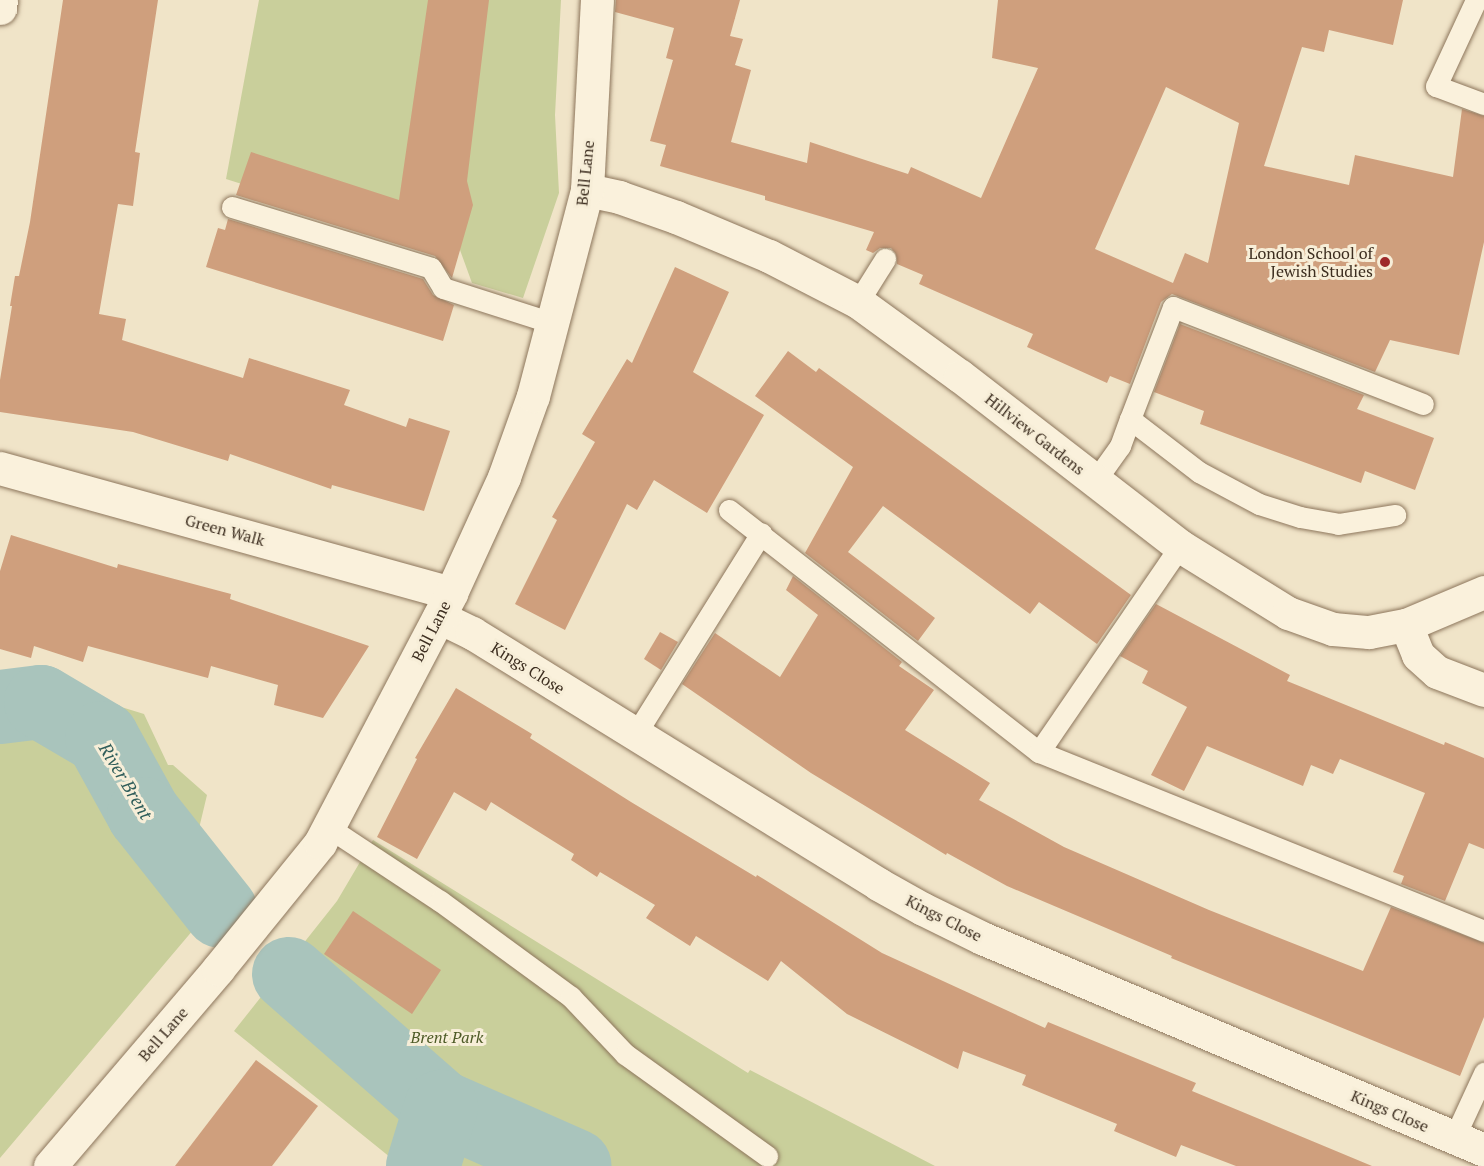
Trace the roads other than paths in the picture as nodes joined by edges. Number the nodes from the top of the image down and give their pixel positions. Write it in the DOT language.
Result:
graph roads {
  1 [pos="1,0"];
  2 [pos="597,0"];
  3 [pos="1476,0"];
  4 [pos="0,8"];
  5 [pos="1484,104"];
  6 [pos="587,190"];
  7 [pos="232,207"];
  8 [pos="885,259"];
  9 [pos="858,302"];
  10 [pos="553,323"];
  11 [pos="1423,404"];
  12 [pos="1130,419"];
  13 [pos="0,468"];
  14 [pos="1095,481"];
  15 [pos="729,510"];
  16 [pos="1395,515"];
  17 [pos="761,533"];
  18 [pos="1180,546"];
  19 [pos="1484,592"];
  20 [pos="445,605"];
  21 [pos="1406,625"];
  22 [pos="1484,690"];
  23 [pos="635,735"];
  24 [pos="1039,752"];
  25 [pos="328,827"];
  26 [pos="1484,931"];
  27 [pos="1484,1072"];
  28 [pos="1454,1138"];
  29 [pos="1484,1150"];
  30 [pos="767,1156"];
  31 [pos="50,1166"];
  1 -- 4 [label="street"];
  2 -- 6 [label="street, Bell Lane"];
  3 -- 5 [label="lane"];
  6 -- 9 [label="street, Hillview Gardens"];
  6 -- 10 [label="street, Bell Lane"];
  7 -- 10 [label="lane"];
  8 -- 9 [label="lane"];
  9 -- 14 [label="street, Hillview Gardens"];
  10 -- 20 [label="street, Bell Lane"];
  11 -- 12 [label="lane"];
  12 -- 14 [label="lane"];
  12 -- 16 [label="lane"];
  13 -- 20 [label="street, Green Walk"];
  14 -- 18 [label="street, Hillview Gardens"];
  15 -- 17 [label="lane"];
  17 -- 23 [label="lane"];
  17 -- 24 [label="lane"];
  18 -- 21 [label="street, Hillview Gardens"];
  18 -- 24 [label="lane"];
  19 -- 21 [label="street, Hillview Gardens"];
  20 -- 23 [label="street, Kings Close"];
  20 -- 25 [label="street, Bell Lane"];
  21 -- 22 [label="street"];
  23 -- 28 [label="street, Kings Close"];
  24 -- 26 [label="lane"];
  25 -- 30 [label="lane"];
  25 -- 31 [label="street, Bell Lane"];
  27 -- 28 [label="lane"];
  28 -- 29 [label="street, Kings Close"];
}
